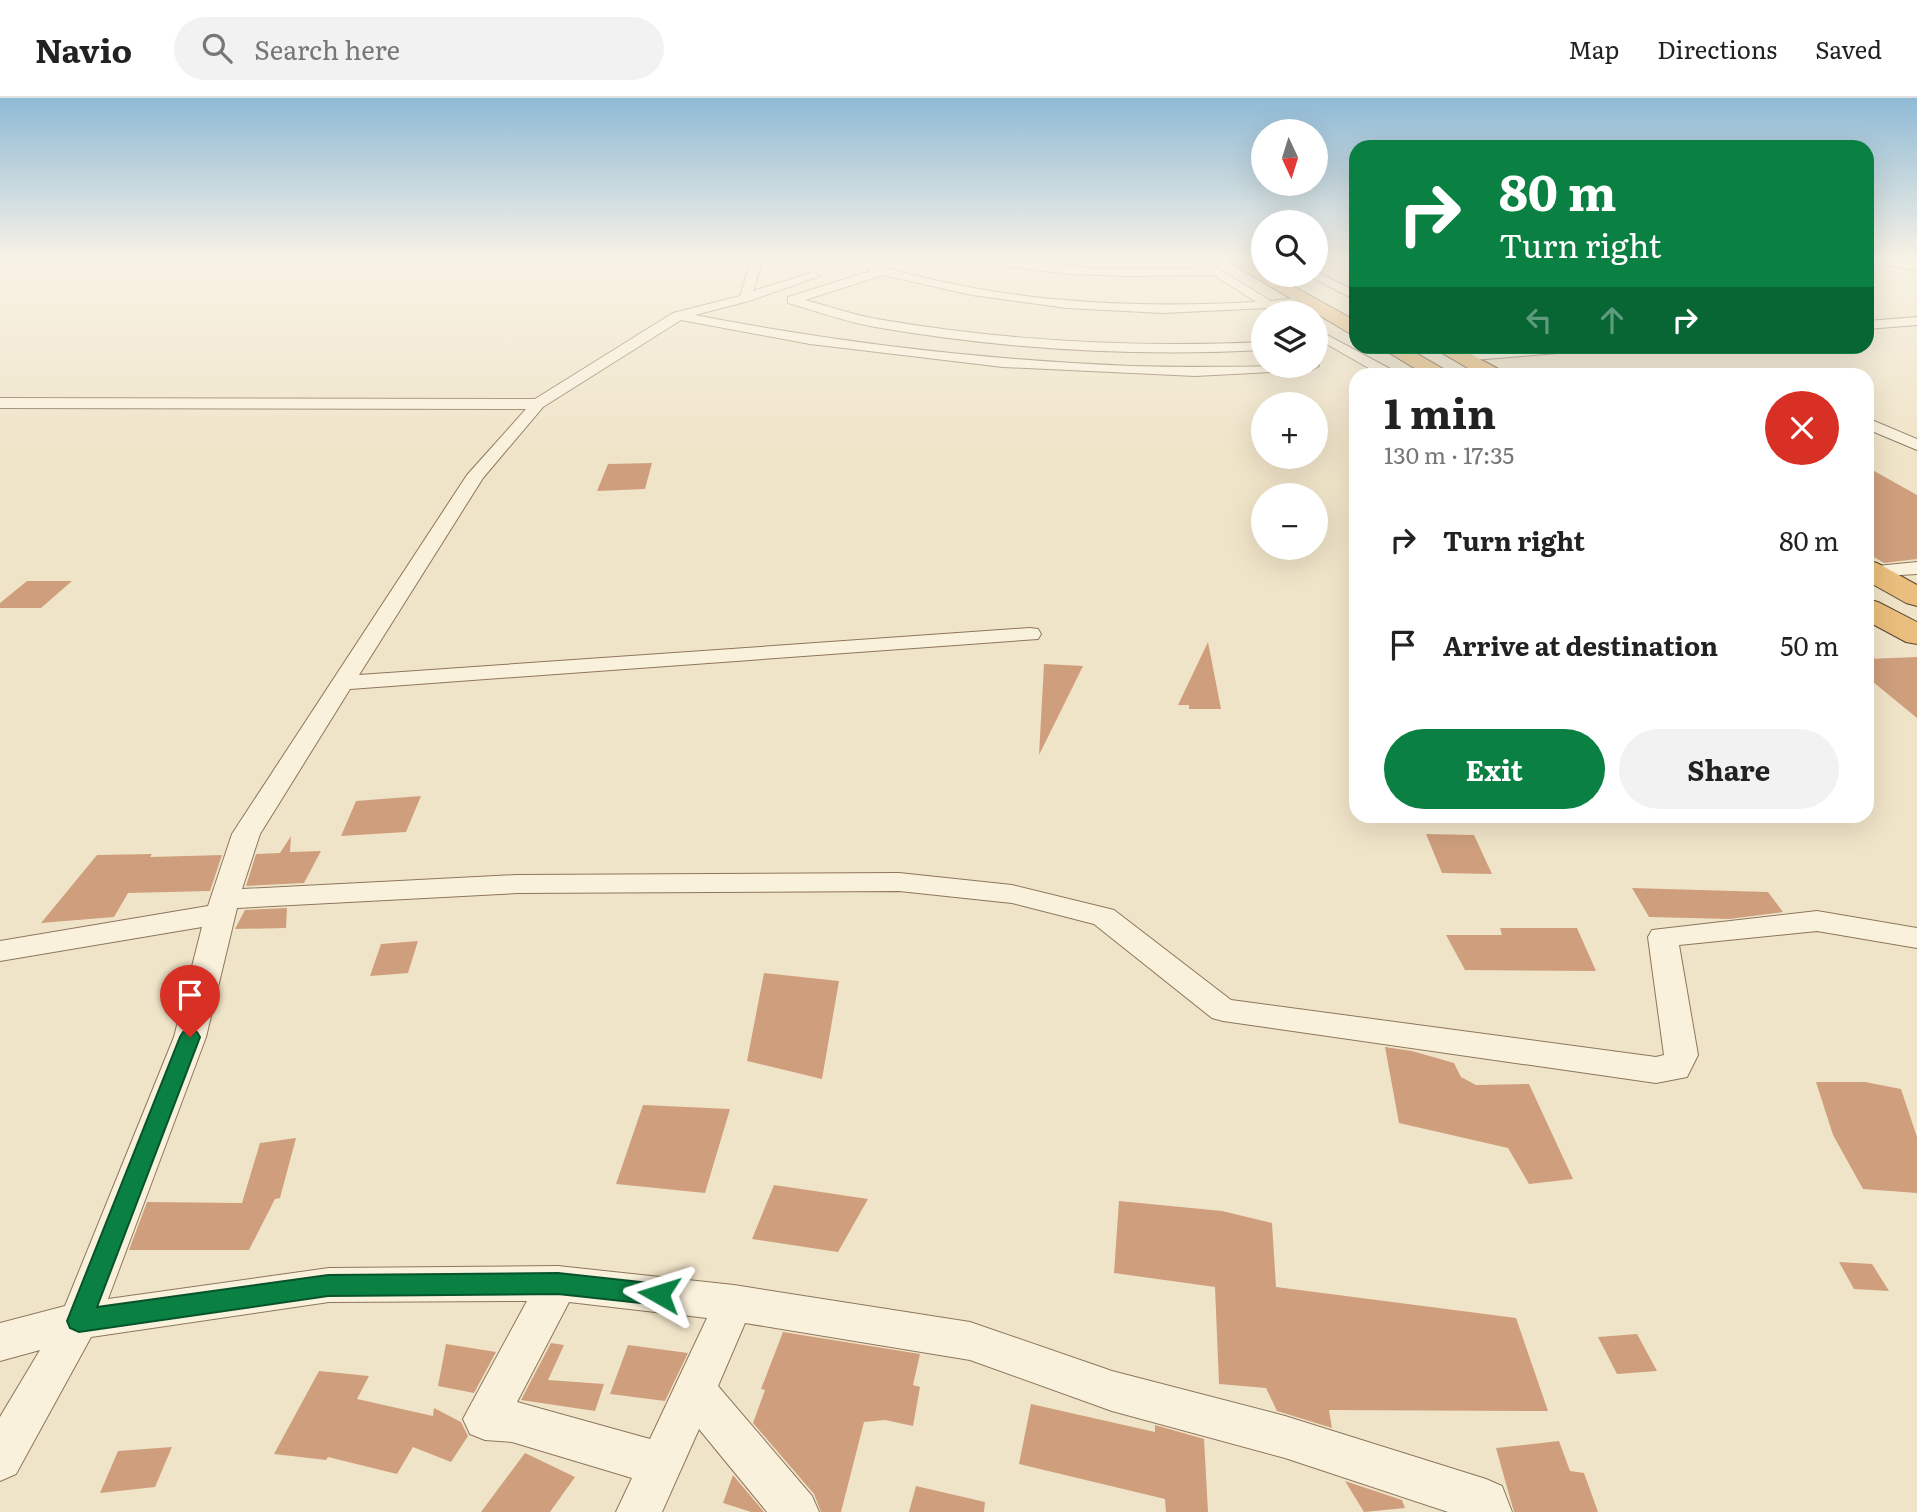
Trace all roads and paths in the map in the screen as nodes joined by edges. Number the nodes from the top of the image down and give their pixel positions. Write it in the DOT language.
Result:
graph roads {
  1 [pos="665,324"];
  2 [pos="719,324"];
  3 [pos="882,324"];
  4 [pos="1328,344"];
  5 [pos="1251,347"];
  6 [pos="1402,354"];
  7 [pos="1455,354"];
  8 [pos="1469,354"];
  9 [pos="1497,354"];
  10 [pos="1368,363"];
  11 [pos="1328,365"];
  12 [pos="1378,368"];
  13 [pos="1427,368"];
  14 [pos="1482,368"];
  15 [pos="1251,369"];
  16 [pos="0,403"];
  17 [pos="538,404"];
  18 [pos="1906,424"];
  19 [pos="1874,425"];
  20 [pos="1874,427"];
  21 [pos="1917,445"];
  22 [pos="1917,568"];
  23 [pos="1874,571"];
  24 [pos="1874,573"];
  25 [pos="1917,597"];
  26 [pos="1874,612"];
  27 [pos="1031,634"];
  28 [pos="1917,635"];
  29 [pos="342,683"];
  30 [pos="222,907"];
  31 [pos="1917,938"];
  32 [pos="0,951"];
  33 [pos="558,1283"];
  34 [pos="734,1303"];
  35 [pos="79,1321"];
  36 [pos="0,1342"];
  37 [pos="694,1391"];
  38 [pos="0,1460"];
  39 [pos="660,1464"];
  40 [pos="639,1512"];
  41 [pos="796,1512"];
  42 [pos="1489,1512"];
  1 -- 17 [label="street"];
  2 -- 15 [label="street"];
  3 -- 5 [label="street"];
  4 -- 10 [label="street"];
  6 -- 13 [label="highway"];
  7 -- 14 [label="highway"];
  8 -- 9 [label="street"];
  10 -- 11 [label="street"];
  10 -- 12 [label="street"];
  16 -- 17 [label="street"];
  17 -- 29 [label="street"];
  18 -- 19 [label="street"];
  20 -- 21 [label="street"];
  22 -- 23 [label="street"];
  24 -- 25 [label="highway"];
  26 -- 28 [label="highway"];
  27 -- 29 [label="street"];
  29 -- 30 [label="street"];
  30 -- 31 [label="street"];
  30 -- 32 [label="street"];
  30 -- 35 [label="street"];
  33 -- 34 [label="street"];
  33 -- 35 [label="street"];
  33 -- 39 [label="street"];
  34 -- 37 [label="street"];
  34 -- 42 [label="street"];
  35 -- 36 [label="street"];
  35 -- 38 [label="street"];
  37 -- 39 [label="street"];
  37 -- 41 [label="street"];
  39 -- 40 [label="street"];
}
